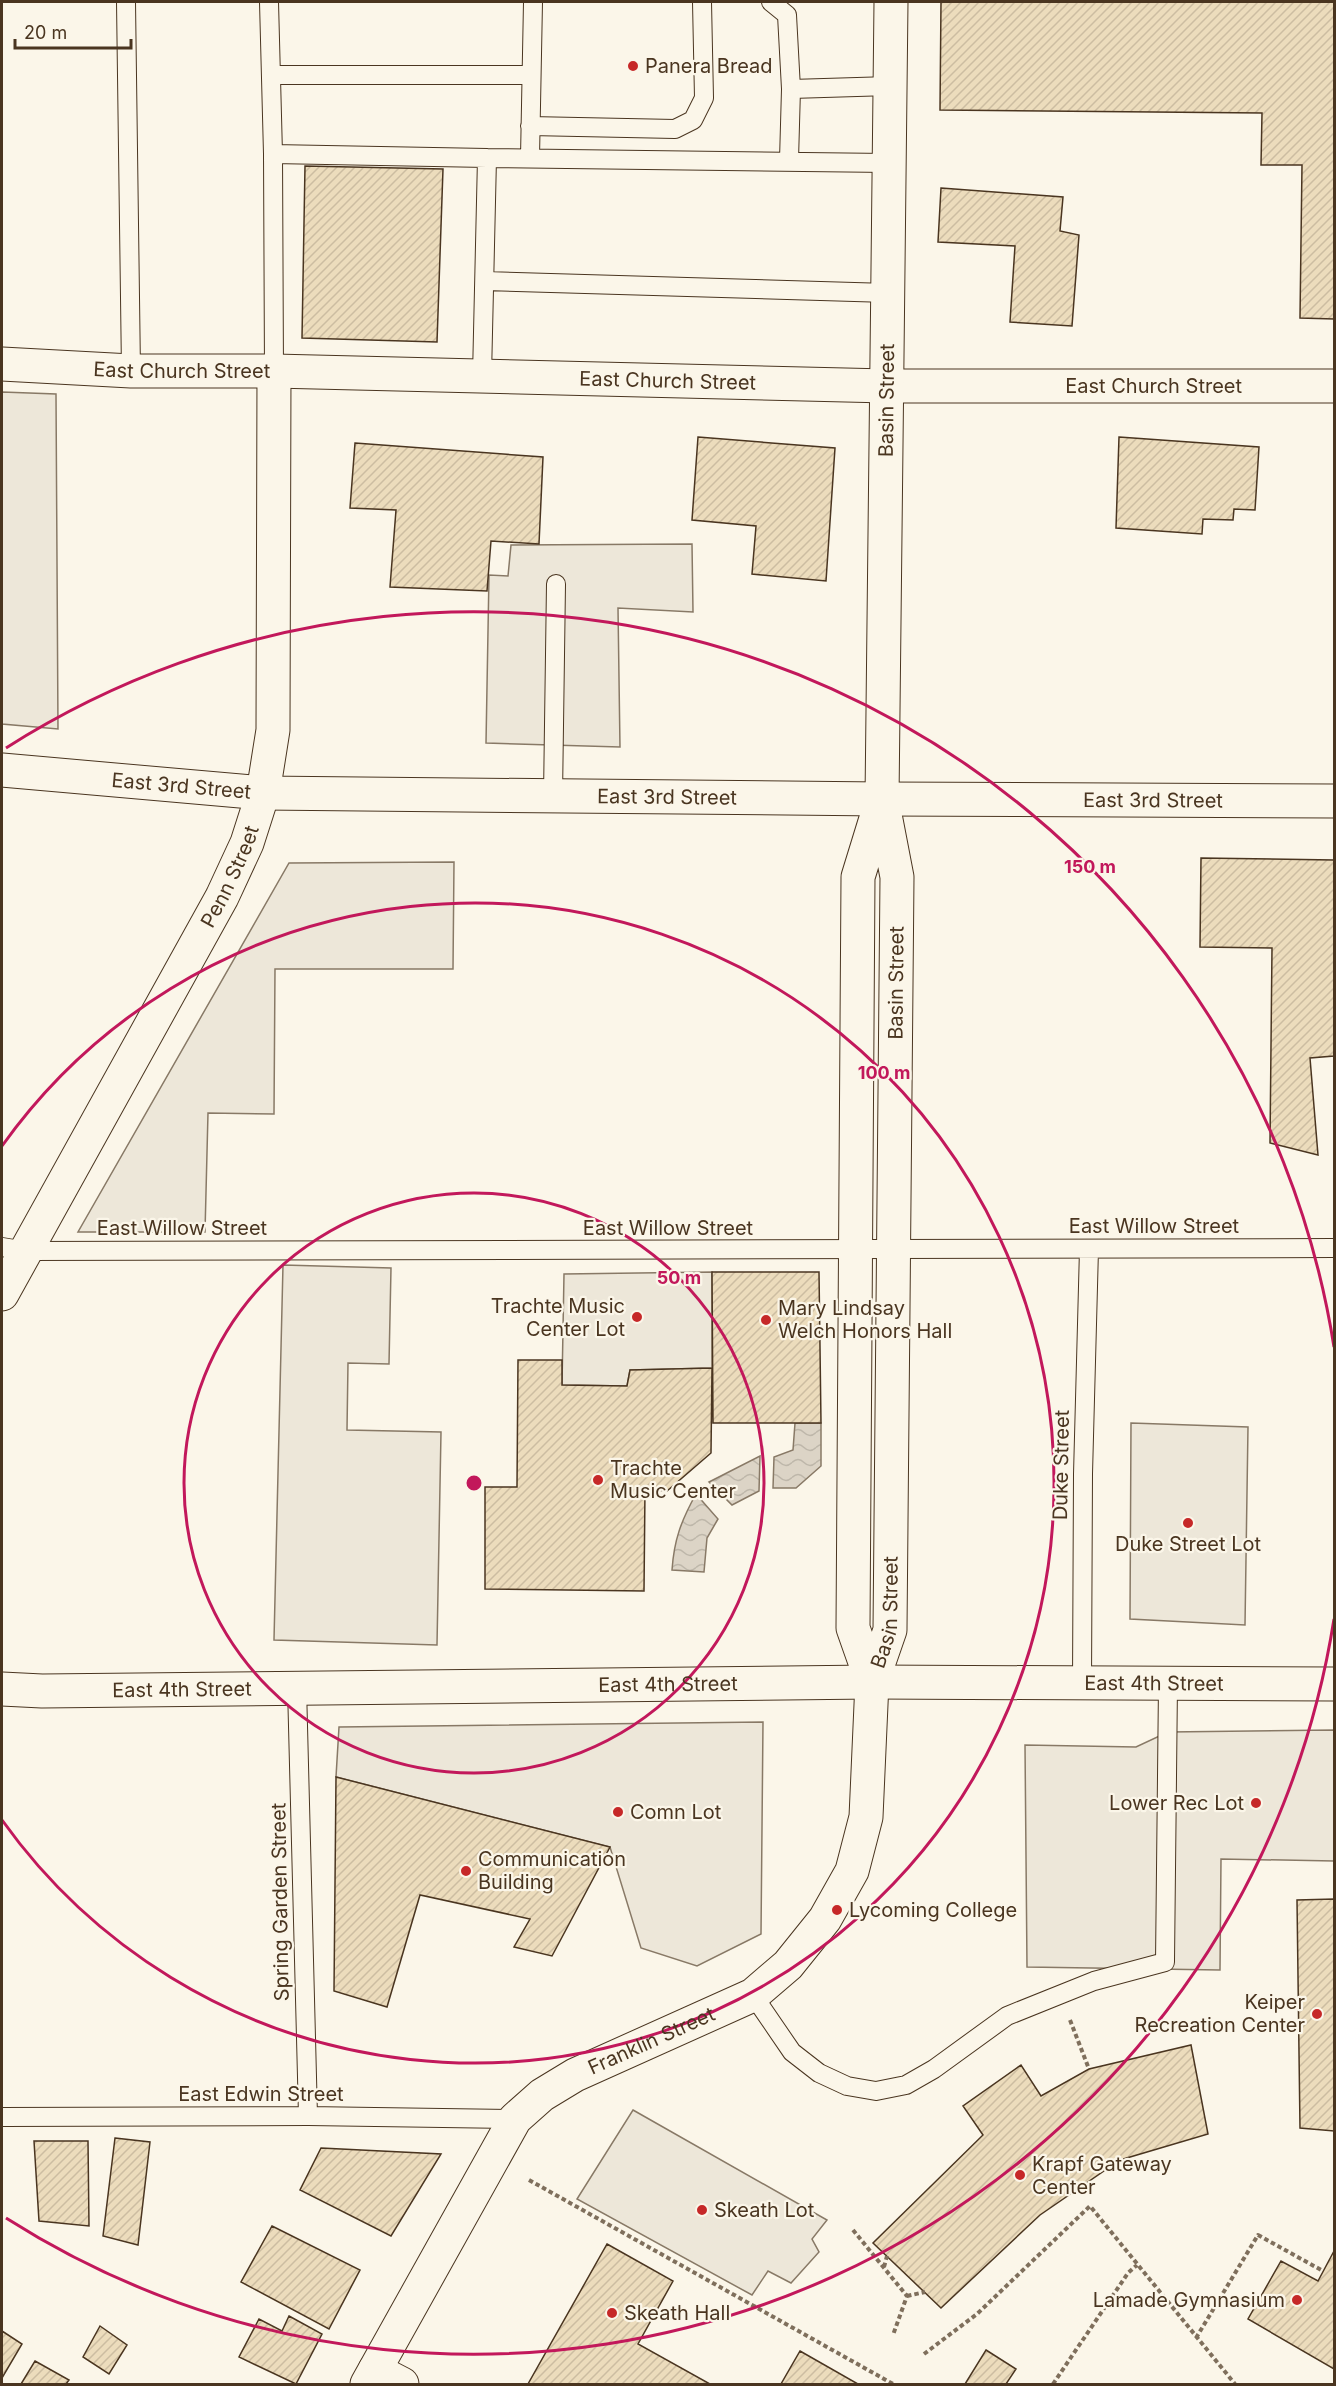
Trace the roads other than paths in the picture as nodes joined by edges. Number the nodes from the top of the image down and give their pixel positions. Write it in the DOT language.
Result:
graph roads {
  1 [pos="126,2"];
  2 [pos="269,2"];
  3 [pos="533,2"];
  4 [pos="702,2"];
  5 [pos="771,2"];
  6 [pos="891,2"];
  7 [pos="271,75"];
  8 [pos="531,75"];
  9 [pos="890,86"];
  10 [pos="790,89"];
  11 [pos="530,126"];
  12 [pos="273,154"];
  13 [pos="530,157"];
  14 [pos="487,158"];
  15 [pos="789,160"];
  16 [pos="888,163"];
  17 [pos="485,281"];
  18 [pos="888,293"];
  19 [pos="2,364"];
  20 [pos="131,371"];
  21 [pos="274,372"];
  22 [pos="482,376"];
  23 [pos="887,386"];
  24 [pos="1335,386"];
  25 [pos="556,584"];
  26 [pos="2,770"];
  27 [pos="263,794"];
  28 [pos="553,796"];
  29 [pos="882,799"];
  30 [pos="1335,801"];
  31 [pos="1335,1248"];
  32 [pos="14,1249"];
  33 [pos="894,1249"];
  34 [pos="1089,1249"];
  35 [pos="856,1250"];
  36 [pos="2,1294"];
  37 [pos="872,1682"];
  38 [pos="1082,1683"];
  39 [pos="1168,1684"];
  40 [pos="1335,1684"];
  41 [pos="297,1687"];
  42 [pos="2,1689"];
  43 [pos="753,1995"];
  44 [pos="308,2116"];
  45 [pos="515,2120"];
  46 [pos="3,2121"];
  47 [pos="382,2380"];
  1 -- 20 [label="lane"];
  2 -- 7 [label="lane"];
  3 -- 8 [label="lane"];
  4 -- 11 [label="lane"];
  5 -- 10 [label="lane"];
  6 -- 9 [label="street, Basin Street"];
  7 -- 8 [label="lane"];
  7 -- 12 [label="lane"];
  8 -- 11 [label="lane"];
  9 -- 10 [label="lane"];
  9 -- 16 [label="street, Basin Street"];
  10 -- 15 [label="lane"];
  11 -- 13 [label="lane"];
  12 -- 14 [label="lane"];
  12 -- 21 [label="lane"];
  13 -- 14 [label="lane"];
  13 -- 15 [label="lane"];
  14 -- 17 [label="lane"];
  15 -- 16 [label="lane"];
  16 -- 18 [label="street, Basin Street"];
  17 -- 18 [label="lane"];
  17 -- 22 [label="lane"];
  18 -- 23 [label="street, Basin Street"];
  19 -- 20 [label="street, East Church Street"];
  20 -- 21 [label="street, East Church Street"];
  21 -- 22 [label="street, East Church Street"];
  21 -- 27 [label="street, Penn Street"];
  22 -- 23 [label="street, East Church Street"];
  23 -- 24 [label="street, East Church Street"];
  23 -- 29 [label="street, Basin Street"];
  25 -- 28 [label="lane"];
  26 -- 27 [label="street, East 3rd Street"];
  27 -- 28 [label="street, East 3rd Street"];
  27 -- 32 [label="street, Penn Street"];
  28 -- 29 [label="street, East 3rd Street"];
  29 -- 30 [label="street, East 3rd Street"];
  29 -- 33 [label="street, Basin Street"];
  29 -- 35 [label="street, Basin Street"];
  31 -- 34 [label="lane, East Willow Street"];
  32 -- 35 [label="lane, East Willow Street"];
  32 -- 36 [label="street, Penn Street"];
  33 -- 34 [label="lane, East Willow Street"];
  33 -- 35 [label="lane, East Willow Street"];
  33 -- 37 [label="street, Basin Street"];
  34 -- 38 [label="lane, Duke Street"];
  35 -- 37 [label="street, Basin Street"];
  37 -- 38 [label="street, East 4th Street"];
  37 -- 41 [label="street, East 4th Street"];
  37 -- 43 [label="street, Franklin Street"];
  38 -- 39 [label="street, East 4th Street"];
  39 -- 40 [label="street, East 4th Street"];
  39 -- 43 [label="lane"];
  41 -- 42 [label="street, East 4th Street"];
  41 -- 44 [label="lane, Spring Garden Street"];
  43 -- 45 [label="street, Franklin Street"];
  44 -- 45 [label="lane, East Edwin Street"];
  44 -- 46 [label="lane, East Edwin Street"];
  45 -- 47 [label="street, Franklin Street"];
}
